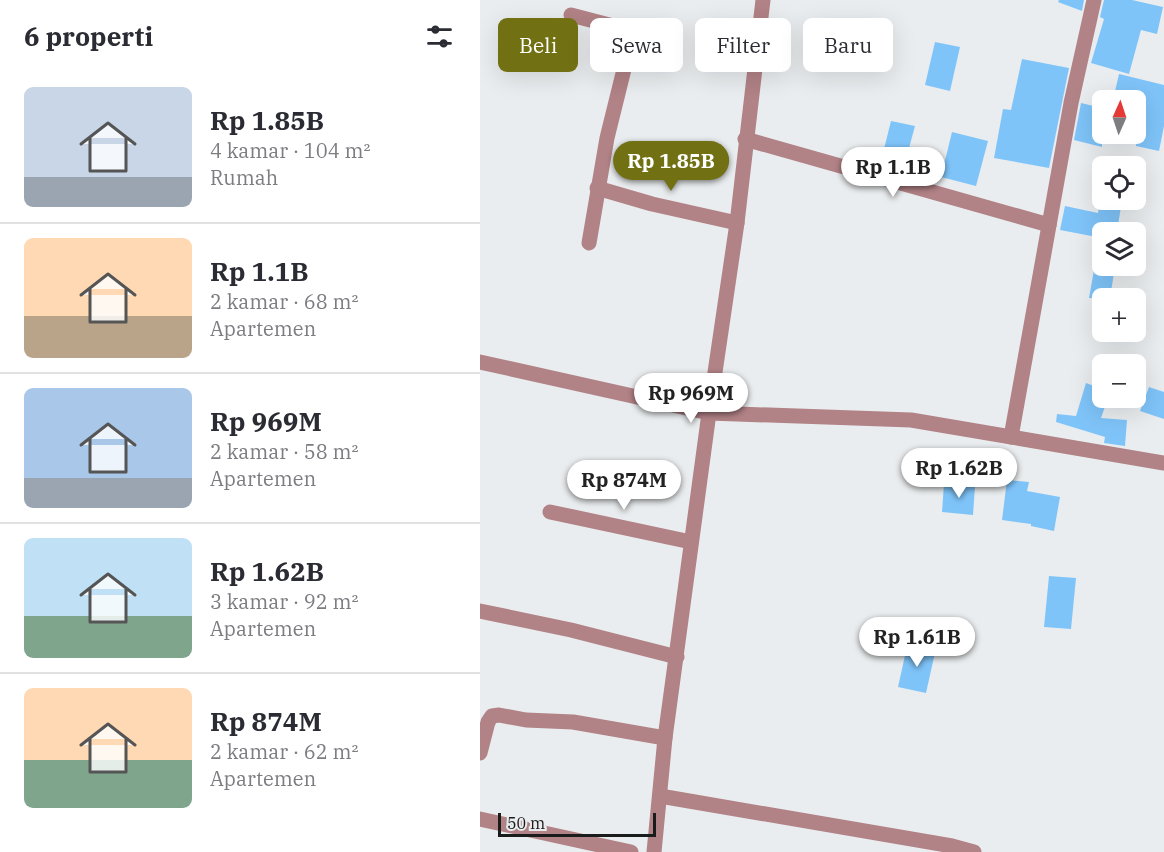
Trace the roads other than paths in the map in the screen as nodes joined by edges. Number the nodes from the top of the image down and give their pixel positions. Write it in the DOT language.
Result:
graph roads {
  1 [pos="764,0"];
  2 [pos="1094,0"];
  3 [pos="571,15"];
  4 [pos="745,139"];
  5 [pos="597,188"];
  6 [pos="737,223"];
  7 [pos="1049,225"];
  8 [pos="589,243"];
  9 [pos="480,362"];
  10 [pos="709,413"];
  11 [pos="1011,437"];
  12 [pos="1164,463"];
  13 [pos="550,512"];
  14 [pos="692,542"];
  15 [pos="480,611"];
  16 [pos="677,657"];
  17 [pos="665,738"];
  18 [pos="480,753"];
  19 [pos="660,796"];
  20 [pos="480,819"];
  21 [pos="631,852"];
  22 [pos="654,852"];
  23 [pos="974,852"];
  1 -- 4 [label="street"];
  2 -- 7 [label="street"];
  3 -- 5 [label="street"];
  4 -- 6 [label="street"];
  4 -- 7 [label="street"];
  5 -- 6 [label="street"];
  5 -- 8 [label="street"];
  6 -- 10 [label="street"];
  7 -- 11 [label="street"];
  9 -- 10 [label="street"];
  10 -- 11 [label="street"];
  10 -- 14 [label="street"];
  11 -- 12 [label="street"];
  13 -- 14 [label="street"];
  14 -- 16 [label="street"];
  15 -- 16 [label="street"];
  16 -- 17 [label="street"];
  17 -- 18 [label="street"];
  17 -- 19 [label="street"];
  19 -- 22 [label="street"];
  19 -- 23 [label="street"];
  20 -- 21 [label="street"];
}
